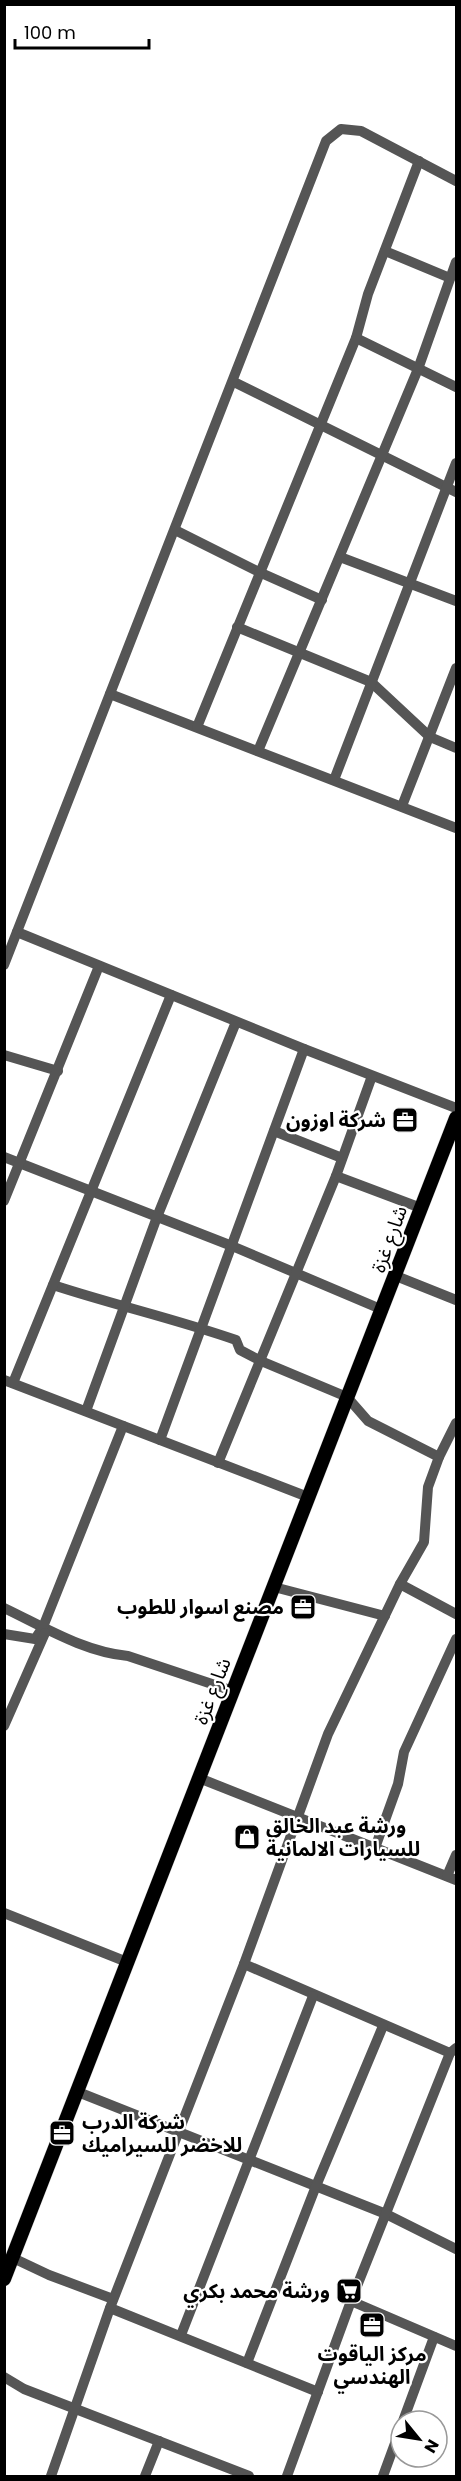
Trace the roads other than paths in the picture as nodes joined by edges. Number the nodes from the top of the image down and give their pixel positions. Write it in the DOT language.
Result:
graph roads {
  1 [pos="419,161"];
  2 [pos="456,181"];
  3 [pos="385,251"];
  4 [pos="456,262"];
  5 [pos="451,286"];
  6 [pos="356,338"];
  7 [pos="418,369"];
  8 [pos="234,382"];
  9 [pos="456,387"];
  10 [pos="319,424"];
  11 [pos="382,455"];
  12 [pos="456,463"];
  13 [pos="451,490"];
  14 [pos="175,530"];
  15 [pos="340,557"];
  16 [pos="259,572"];
  17 [pos="408,583"];
  18 [pos="322,600"];
  19 [pos="456,601"];
  20 [pos="237,627"];
  21 [pos="300,653"];
  22 [pos="456,668"];
  23 [pos="371,682"];
  24 [pos="110,694"];
  25 [pos="197,727"];
  26 [pos="430,737"];
  27 [pos="456,748"];
  28 [pos="258,751"];
  29 [pos="334,780"];
  30 [pos="402,806"];
  31 [pos="456,828"];
  32 [pos="17,932"];
  33 [pos="4,965"];
  34 [pos="99,966"];
  35 [pos="171,995"];
  36 [pos="236,1022"];
  37 [pos="304,1049"];
  38 [pos="4,1055"];
  39 [pos="58,1071"];
  40 [pos="372,1076"];
  41 [pos="456,1108"];
  42 [pos="456,1118"];
  43 [pos="274,1131"];
  44 [pos="4,1157"];
  45 [pos="342,1158"];
  46 [pos="20,1163"];
  47 [pos="336,1176"];
  48 [pos="92,1190"];
  49 [pos="4,1201"];
  50 [pos="421,1208"];
  51 [pos="158,1217"];
  52 [pos="232,1246"];
  53 [pos="294,1272"];
  54 [pos="396,1276"];
  55 [pos="53,1285"];
  56 [pos="456,1300"];
  57 [pos="126,1309"];
  58 [pos="383,1310"];
  59 [pos="201,1328"];
  60 [pos="261,1361"];
  61 [pos="9,1382"];
  62 [pos="347,1397"];
  63 [pos="86,1411"];
  64 [pos="456,1423"];
  65 [pos="123,1426"];
  66 [pos="160,1440"];
  67 [pos="439,1457"];
  68 [pos="218,1463"];
  69 [pos="308,1497"];
  70 [pos="400,1584"];
  71 [pos="273,1587"];
  72 [pos="4,1608"];
  73 [pos="456,1614"];
  74 [pos="385,1616"];
  75 [pos="45,1628"];
  76 [pos="4,1634"];
  77 [pos="456,1639"];
  78 [pos="233,1691"];
  79 [pos="4,1726"];
  80 [pos="199,1778"];
  81 [pos="297,1818"];
  82 [pos="375,1848"];
  83 [pos="456,1855"];
  84 [pos="452,1878"];
  85 [pos="4,1913"];
  86 [pos="127,1962"];
  87 [pos="244,1964"];
  88 [pos="313,1996"];
  89 [pos="383,2026"];
  90 [pos="453,2050"];
  91 [pos="78,2092"];
  92 [pos="179,2131"];
  93 [pos="248,2158"];
  94 [pos="316,2186"];
  95 [pos="386,2214"];
  96 [pos="456,2249"];
  97 [pos="13,2258"];
  98 [pos="4,2279"];
  99 [pos="351,2301"];
  100 [pos="112,2303"];
  101 [pos="181,2335"];
  102 [pos="434,2337"];
  103 [pos="456,2346"];
  104 [pos="248,2363"];
  105 [pos="4,2377"];
  106 [pos="4,2387"];
  107 [pos="24,2389"];
  108 [pos="318,2392"];
  109 [pos="76,2408"];
  110 [pos="407,2409"];
  111 [pos="159,2441"];
  112 [pos="389,2460"];
  113 [pos="51,2476"];
  114 [pos="145,2476"];
  115 [pos="249,2476"];
  116 [pos="287,2476"];
  117 [pos="383,2476"];
  1 -- 2 [label="street"];
  1 -- 3 [label="street"];
  1 -- 8 [label="street"];
  3 -- 5 [label="street"];
  3 -- 6 [label="street"];
  4 -- 5 [label="street"];
  5 -- 7 [label="street"];
  6 -- 7 [label="street"];
  6 -- 10 [label="street"];
  7 -- 9 [label="street"];
  7 -- 11 [label="street"];
  8 -- 10 [label="street"];
  8 -- 14 [label="street"];
  10 -- 11 [label="street"];
  10 -- 16 [label="street"];
  11 -- 13 [label="street"];
  11 -- 15 [label="street"];
  12 -- 13 [label="street"];
  13 -- 17 [label="street"];
  14 -- 16 [label="street"];
  14 -- 24 [label="street"];
  15 -- 17 [label="street"];
  15 -- 18 [label="street"];
  16 -- 18 [label="street"];
  16 -- 20 [label="street"];
  17 -- 19 [label="street"];
  17 -- 23 [label="street"];
  18 -- 21 [label="street"];
  20 -- 21 [label="street"];
  20 -- 25 [label="street"];
  21 -- 23 [label="street"];
  21 -- 28 [label="street"];
  22 -- 26 [label="street"];
  23 -- 26 [label="street"];
  23 -- 29 [label="street"];
  24 -- 25 [label="street"];
  24 -- 32 [label="street"];
  25 -- 28 [label="street"];
  26 -- 27 [label="street"];
  26 -- 30 [label="street"];
  28 -- 29 [label="street"];
  29 -- 30 [label="street"];
  30 -- 31 [label="street"];
  32 -- 33 [label="street"];
  32 -- 34 [label="street"];
  34 -- 35 [label="street"];
  34 -- 39 [label="street"];
  35 -- 36 [label="street"];
  35 -- 48 [label="street"];
  36 -- 37 [label="street"];
  36 -- 51 [label="street"];
  37 -- 40 [label="street"];
  37 -- 43 [label="street"];
  38 -- 39 [label="street"];
  39 -- 46 [label="street"];
  40 -- 41 [label="street"];
  40 -- 45 [label="street"];
  42 -- 50 [label="main road, شارع غزة"];
  43 -- 45 [label="street"];
  43 -- 52 [label="street"];
  44 -- 46 [label="street"];
  45 -- 47 [label="street"];
  46 -- 48 [label="street"];
  46 -- 49 [label="street"];
  47 -- 50 [label="street"];
  47 -- 53 [label="street"];
  48 -- 51 [label="street"];
  48 -- 55 [label="street"];
  50 -- 54 [label="main road, شارع غزة"];
  51 -- 52 [label="street"];
  51 -- 57 [label="street"];
  52 -- 53 [label="street"];
  52 -- 59 [label="street"];
  53 -- 58 [label="street"];
  53 -- 60 [label="street"];
  54 -- 56 [label="street"];
  54 -- 58 [label="main road, شارع غزة"];
  55 -- 57 [label="street"];
  55 -- 61 [label="street"];
  57 -- 59 [label="street"];
  57 -- 63 [label="street"];
  58 -- 62 [label="main road, شارع غزة"];
  59 -- 60 [label="street"];
  59 -- 66 [label="street"];
  60 -- 62 [label="street"];
  60 -- 68 [label="street"];
  61 -- 63 [label="street"];
  62 -- 67 [label="street"];
  62 -- 69 [label="main road, شارع غزة"];
  63 -- 65 [label="street"];
  64 -- 67 [label="street"];
  65 -- 66 [label="street"];
  65 -- 75 [label="street"];
  66 -- 68 [label="street"];
  67 -- 70 [label="street"];
  68 -- 69 [label="street"];
  69 -- 71 [label="main road, شارع غزة"];
  70 -- 73 [label="street"];
  70 -- 74 [label="street"];
  71 -- 74 [label="street"];
  71 -- 78 [label="main road, شارع غزة"];
  72 -- 75 [label="street"];
  74 -- 81 [label="street"];
  75 -- 76 [label="street"];
  75 -- 78 [label="street"];
  75 -- 79 [label="street"];
  77 -- 82 [label="street"];
  78 -- 80 [label="main road, شارع غزة"];
  80 -- 81 [label="street"];
  80 -- 86 [label="main road, شارع غزة"];
  81 -- 82 [label="street"];
  81 -- 87 [label="street"];
  82 -- 84 [label="street"];
  83 -- 84 [label="street"];
  85 -- 86 [label="street"];
  86 -- 91 [label="main road, شارع غزة"];
  87 -- 88 [label="street"];
  87 -- 92 [label="street"];
  88 -- 89 [label="street"];
  88 -- 93 [label="street"];
  89 -- 90 [label="street"];
  89 -- 94 [label="street"];
  90 -- 95 [label="street"];
  91 -- 92 [label="street"];
  91 -- 97 [label="main road, شارع غزة"];
  92 -- 93 [label="street"];
  92 -- 100 [label="street"];
  93 -- 94 [label="street"];
  93 -- 101 [label="street"];
  94 -- 95 [label="street"];
  94 -- 104 [label="street"];
  95 -- 96 [label="street"];
  95 -- 99 [label="street"];
  97 -- 98 [label="main road, شارع غزة"];
  97 -- 100 [label="street"];
  99 -- 102 [label="street"];
  99 -- 108 [label="street"];
  100 -- 101 [label="street"];
  100 -- 109 [label="street"];
  101 -- 104 [label="street"];
  102 -- 103 [label="street"];
  102 -- 110 [label="street"];
  104 -- 108 [label="street"];
  105 -- 107 [label="street"];
  106 -- 107 [label="street"];
  107 -- 109 [label="street"];
  108 -- 116 [label="street"];
  109 -- 111 [label="street"];
  109 -- 113 [label="street"];
  111 -- 114 [label="street"];
  111 -- 115 [label="street"];
  112 -- 117 [label="street"];
}
